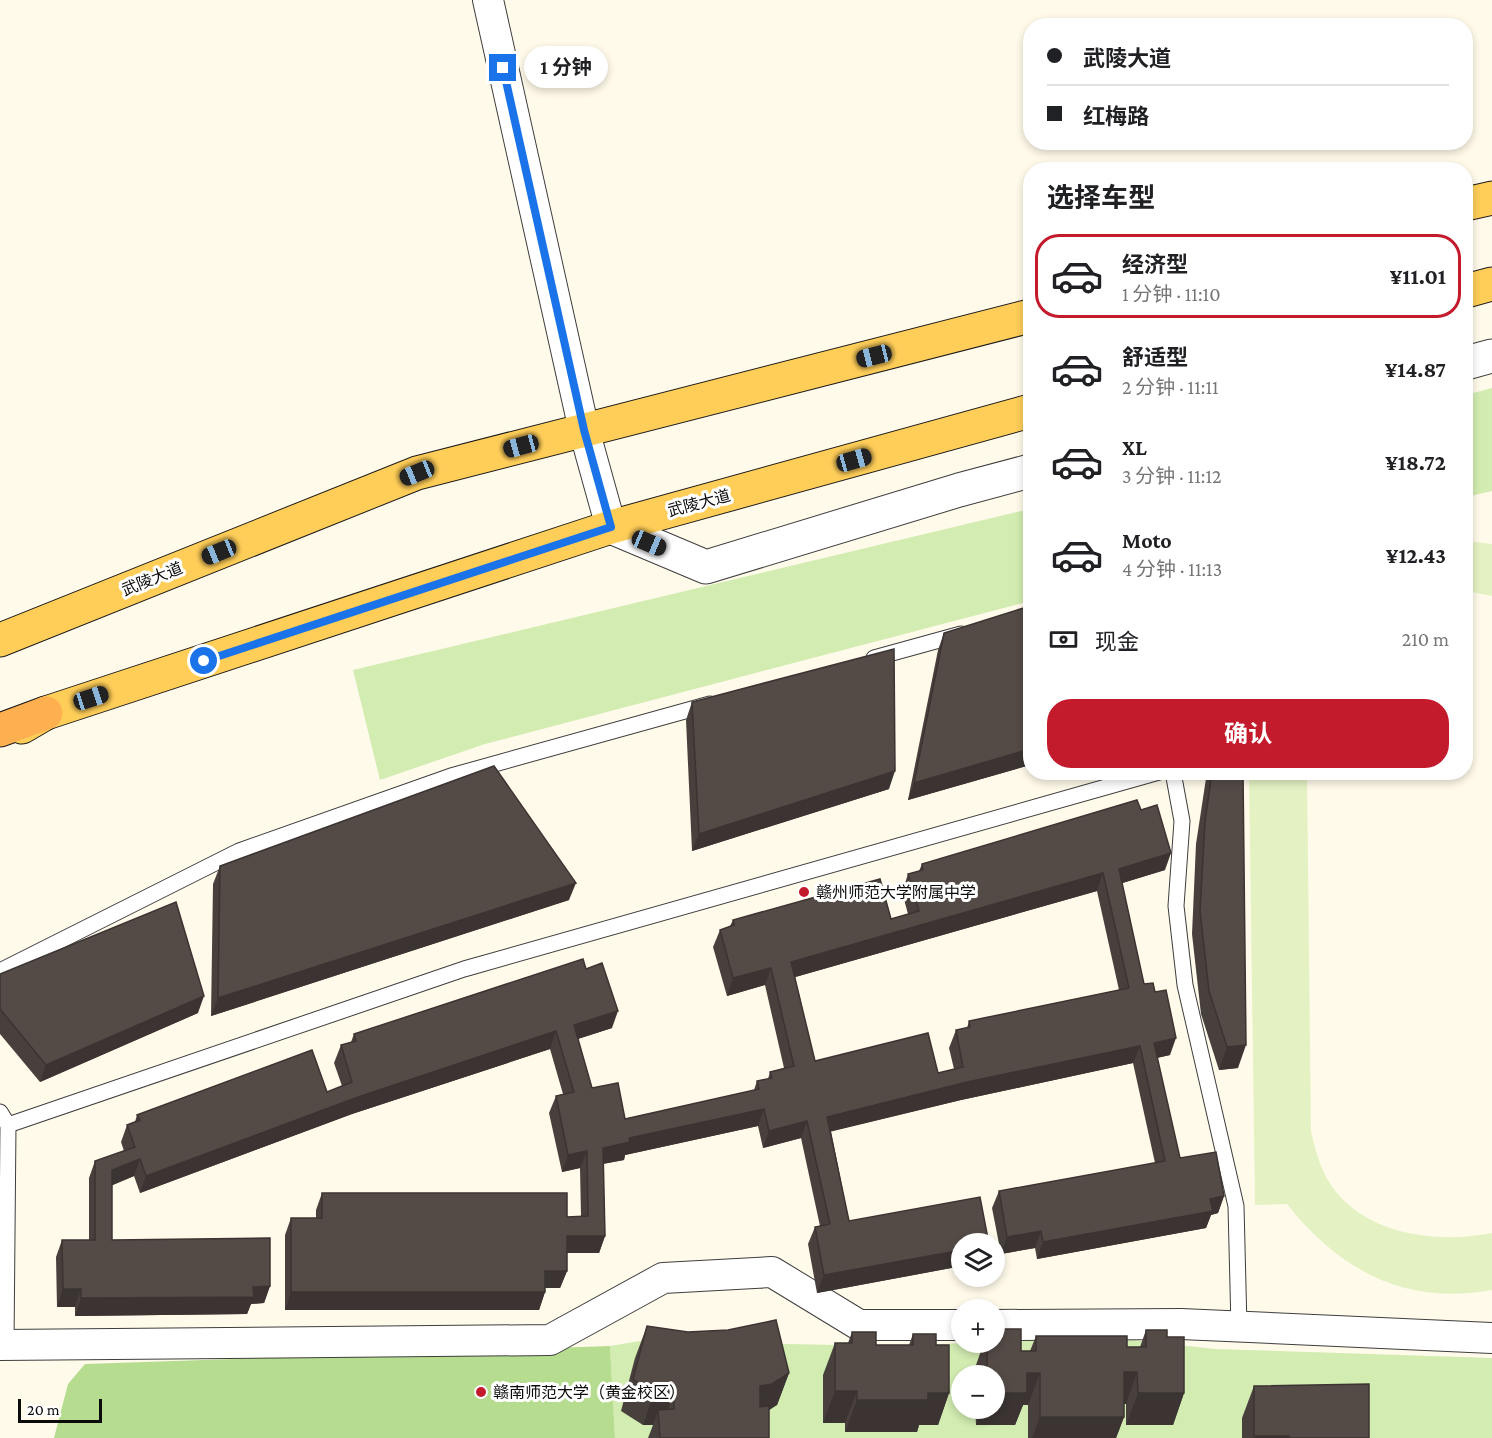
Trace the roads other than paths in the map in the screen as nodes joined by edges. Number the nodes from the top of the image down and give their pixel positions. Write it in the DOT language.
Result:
graph roads {
  1 [pos="488,0"];
  2 [pos="1492,198"];
  3 [pos="1473,202"];
  4 [pos="1492,284"];
  5 [pos="1473,289"];
  6 [pos="1023,318"];
  7 [pos="1492,356"];
  8 [pos="1473,361"];
  9 [pos="1023,413"];
  10 [pos="584,430"];
  11 [pos="1023,473"];
  12 [pos="611,527"];
  13 [pos="974,631"];
  14 [pos="0,640"];
  15 [pos="860,662"];
  16 [pos="724,700"];
  17 [pos="46,713"];
  18 [pos="0,730"];
  19 [pos="0,739"];
  20 [pos="1131,780"];
  21 [pos="1174,780"];
  22 [pos="0,971"];
  23 [pos="4,1119"];
  24 [pos="951,1325"];
  25 [pos="1005,1325"];
  26 [pos="1239,1327"];
  27 [pos="1492,1338"];
  28 [pos="3,1345"];
  1 -- 10 [label="street"];
  2 -- 3 [label="main road"];
  4 -- 5 [label="main road"];
  6 -- 10 [label="main road, 武陵大道"];
  7 -- 8 [label="street"];
  9 -- 12 [label="main road, 武陵大道"];
  10 -- 12 [label="street"];
  10 -- 14 [label="main road, 武陵大道"];
  11 -- 12 [label="street"];
  12 -- 17 [label="main road, 武陵大道"];
  13 -- 15 [label="lane"];
  16 -- 22 [label="lane"];
  17 -- 18 [label="highway"];
  17 -- 19 [label="main road, 武陵大道"];
  20 -- 23 [label="lane"];
  21 -- 26 [label="lane"];
  23 -- 28 [label="lane"];
  24 -- 28 [label="street"];
  25 -- 26 [label="street"];
  26 -- 27 [label="street"];
}
